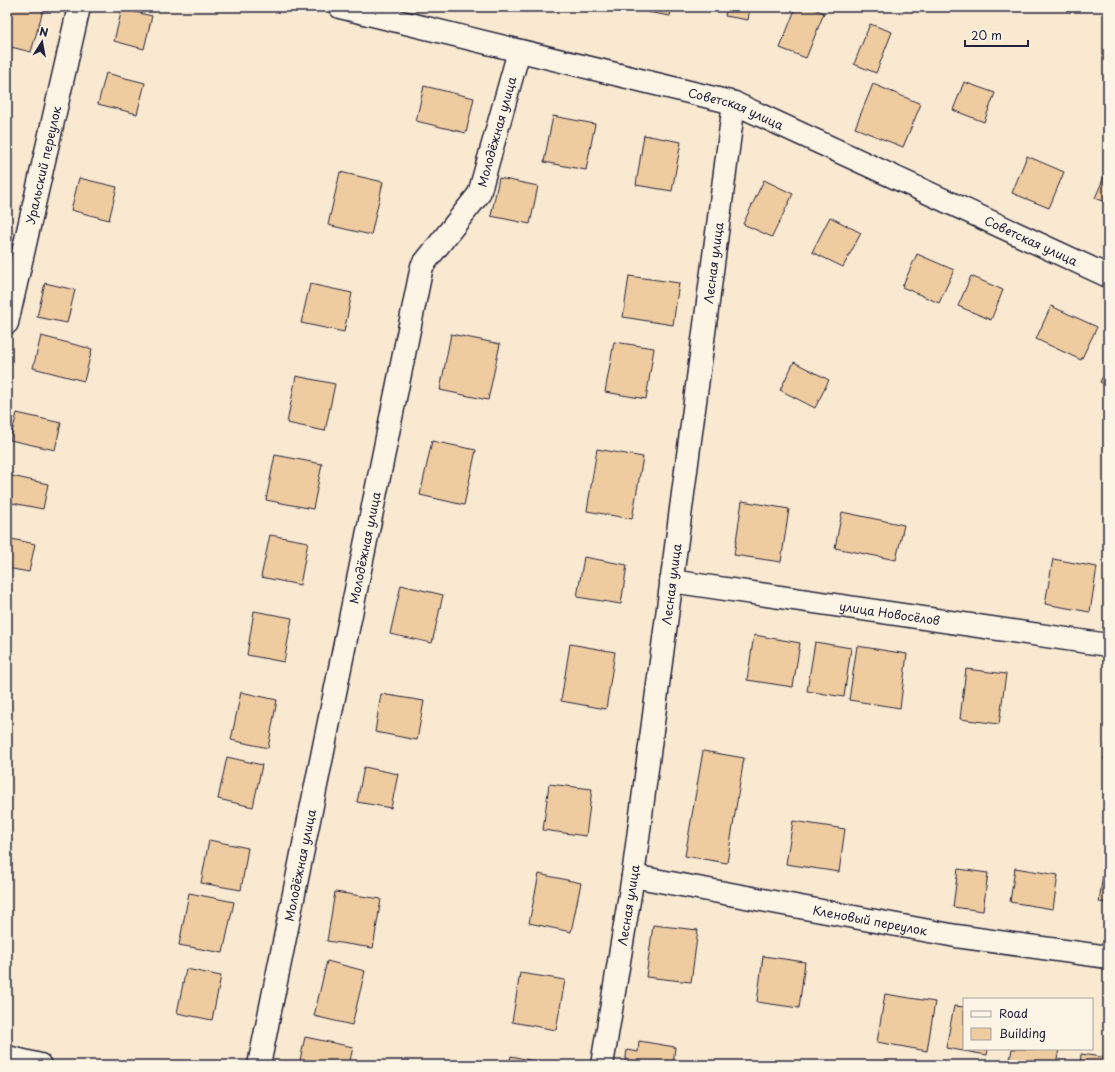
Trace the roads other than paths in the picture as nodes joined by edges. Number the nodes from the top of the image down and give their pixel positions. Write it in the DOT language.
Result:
graph roads {
  1 [pos="79,7"];
  2 [pos="340,7"];
  3 [pos="520,51"];
  4 [pos="734,103"];
  5 [pos="1108,276"];
  6 [pos="9,309"];
  7 [pos="671,581"];
  8 [pos="1108,645"];
  9 [pos="633,876"];
  10 [pos="1108,957"];
  11 [pos="7,1057"];
  12 [pos="40,1065"];
  13 [pos="259,1065"];
  14 [pos="602,1065"];
  1 -- 6 [label="street, Уральский переулок"];
  2 -- 3 [label="street, Советская улица"];
  3 -- 4 [label="street, Советская улица"];
  3 -- 13 [label="street, Молодёжная улица"];
  4 -- 5 [label="street, Советская улица"];
  4 -- 7 [label="street, Лесная улица"];
  7 -- 8 [label="street, улица Новосёлов"];
  7 -- 9 [label="street, Лесная улица"];
  9 -- 10 [label="street, Кленовый переулок"];
  9 -- 14 [label="street, Лесная улица"];
  11 -- 12 [label="street"];
}
